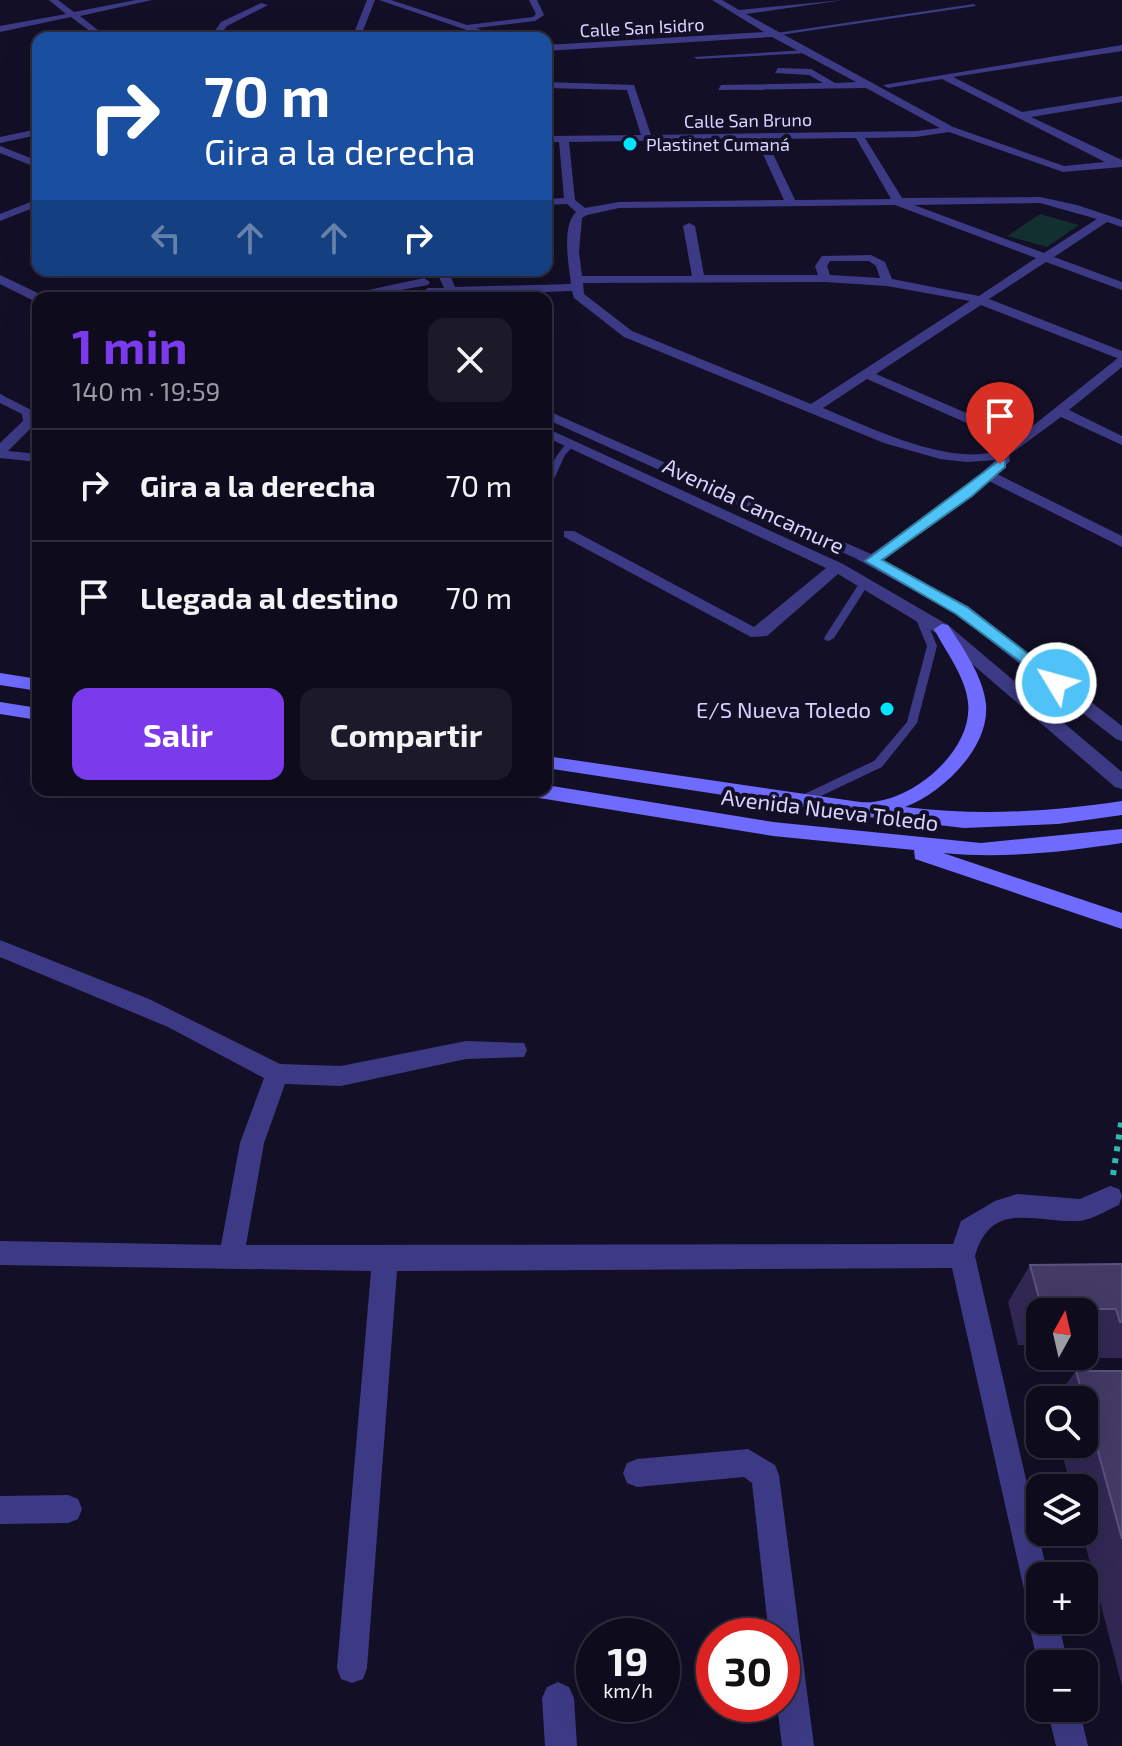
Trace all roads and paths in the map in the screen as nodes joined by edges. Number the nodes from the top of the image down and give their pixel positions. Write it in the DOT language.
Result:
graph roads {
  1 [pos="53,0"];
  2 [pos="148,0"];
  3 [pos="371,0"];
  4 [pos="383,0"];
  5 [pos="533,0"];
  6 [pos="716,0"];
  7 [pos="840,0"];
  8 [pos="264,5"];
  9 [pos="974,5"];
  10 [pos="737,13"];
  11 [pos="70,14"];
  12 [pos="462,26"];
  13 [pos="0,29"];
  14 [pos="96,32"];
  15 [pos="215,32"];
  16 [pos="358,32"];
  17 [pos="480,32"];
  18 [pos="769,32"];
  19 [pos="552,48"];
  20 [pos="1122,48"];
  21 [pos="806,52"];
  22 [pos="697,57"];
  23 [pos="778,71"];
  24 [pos="945,77"];
  25 [pos="552,85"];
  26 [pos="865,85"];
  27 [pos="888,85"];
  28 [pos="834,86"];
  29 [pos="721,88"];
  30 [pos="1122,99"];
  31 [pos="1023,115"];
  32 [pos="950,129"];
  33 [pos="32,133"];
  34 [pos="859,135"];
  35 [pos="760,136"];
  36 [pos="647,137"];
  37 [pos="552,139"];
  38 [pos="564,139"];
  39 [pos="0,140"];
  40 [pos="0,149"];
  41 [pos="32,162"];
  42 [pos="1120,164"];
  43 [pos="570,201"];
  44 [pos="552,202"];
  45 [pos="791,203"];
  46 [pos="899,203"];
  47 [pos="32,205"];
  48 [pos="583,212"];
  49 [pos="0,218"];
  50 [pos="1106,218"];
  51 [pos="1122,224"];
  52 [pos="689,226"];
  53 [pos="1045,257"];
  54 [pos="825,278"];
  55 [pos="0,279"];
  56 [pos="699,279"];
  57 [pos="887,282"];
  58 [pos="426,285"];
  59 [pos="1122,286"];
  60 [pos="576,287"];
  61 [pos="378,292"];
  62 [pos="447,292"];
  63 [pos="520,292"];
  64 [pos="551,292"];
  65 [pos="32,295"];
  66 [pos="978,299"];
  67 [pos="1122,358"];
  68 [pos="866,374"];
  69 [pos="0,398"];
  70 [pos="814,408"];
  71 [pos="1061,412"];
  72 [pos="552,417"];
  73 [pos="552,435"];
  74 [pos="1122,441"];
  75 [pos="1022,442"];
  76 [pos="572,443"];
  77 [pos="0,452"];
  78 [pos="1002,454"];
  79 [pos="32,457"];
  80 [pos="552,474"];
  81 [pos="988,475"];
  82 [pos="569,534"];
  83 [pos="1122,542"];
  84 [pos="872,561"];
  85 [pos="837,567"];
  86 [pos="865,582"];
  87 [pos="918,612"];
  88 [pos="942,629"];
  89 [pos="829,638"];
  90 [pos="0,679"];
  91 [pos="32,684"];
  92 [pos="0,708"];
  93 [pos="32,713"];
  94 [pos="1122,735"];
  95 [pos="552,763"];
  96 [pos="1122,782"];
  97 [pos="552,793"];
  98 [pos="802,800"];
  99 [pos="1122,808"];
  100 [pos="860,809"];
  101 [pos="1122,836"];
  102 [pos="884,842"];
  103 [pos="1122,921"];
  104 [pos="0,948"];
  105 [pos="516,1050"];
  106 [pos="277,1074"];
  107 [pos="1122,1117"];
  108 [pos="1110,1197"];
  109 [pos="0,1253"];
  110 [pos="962,1256"];
  111 [pos="231,1258"];
  112 [pos="385,1259"];
  113 [pos="637,1473"];
  114 [pos="68,1509"];
  115 [pos="0,1510"];
  116 [pos="1030,1562"];
  117 [pos="352,1668"];
  118 [pos="558,1698"];
  119 [pos="1066,1722"];
  120 [pos="561,1746"];
  121 [pos="798,1746"];
  122 [pos="1072,1746"];
  1 -- 11 [label="street"];
  2 -- 11 [label="street"];
  3 -- 16 [label="street"];
  4 -- 12 [label="street"];
  5 -- 12 [label="street"];
  6 -- 10 [label="street"];
  7 -- 10 [label="street"];
  8 -- 15 [label="street"];
  9 -- 18 [label="lane"];
  10 -- 18 [label="street"];
  11 -- 13 [label="street"];
  11 -- 14 [label="street"];
  12 -- 17 [label="street"];
  18 -- 19 [label="street, Calle San Isidro"];
  18 -- 21 [label="street"];
  20 -- 24 [label="street"];
  21 -- 22 [label="lane"];
  21 -- 26 [label="street"];
  23 -- 28 [label="street"];
  24 -- 27 [label="street"];
  24 -- 31 [label="street"];
  25 -- 36 [label="street"];
  26 -- 28 [label="street"];
  26 -- 32 [label="street"];
  28 -- 29 [label="street"];
  30 -- 31 [label="street"];
  31 -- 42 [label="street"];
  32 -- 34 [label="street, Calle San Bruno"];
  32 -- 42 [label="street"];
  33 -- 39 [label="street"];
  34 -- 35 [label="street, Calle San Bruno"];
  34 -- 46 [label="street"];
  35 -- 36 [label="street, Calle San Bruno"];
  35 -- 45 [label="street"];
  36 -- 38 [label="street, Calle San Bruno"];
  37 -- 38 [label="street, Calle San Bruno"];
  38 -- 43 [label="street"];
  40 -- 41 [label="street"];
  43 -- 44 [label="street"];
  43 -- 48 [label="street"];
  45 -- 46 [label="street"];
  45 -- 48 [label="street"];
  46 -- 50 [label="street"];
  46 -- 53 [label="street"];
  47 -- 49 [label="street"];
  48 -- 60 [label="street"];
  50 -- 51 [label="street"];
  50 -- 53 [label="street"];
  52 -- 56 [label="street"];
  53 -- 59 [label="street"];
  53 -- 66 [label="street"];
  54 -- 56 [label="street"];
  54 -- 57 [label="street"];
  54 -- 57 [label="street"];
  55 -- 65 [label="street"];
  56 -- 60 [label="street"];
  57 -- 66 [label="street"];
  58 -- 61 [label="street"];
  58 -- 62 [label="street"];
  60 -- 63 [label="street"];
  60 -- 64 [label="street"];
  60 -- 70 [label="street"];
  66 -- 67 [label="street"];
  66 -- 68 [label="street"];
  67 -- 71 [label="street"];
  68 -- 70 [label="street"];
  68 -- 75 [label="street"];
  69 -- 77 [label="street"];
  70 -- 78 [label="street"];
  71 -- 74 [label="street"];
  71 -- 75 [label="street"];
  72 -- 84 [label="street, Avenida Cancamure"];
  73 -- 76 [label="street, Avenida Cancamure"];
  75 -- 78 [label="street"];
  76 -- 80 [label="lane"];
  76 -- 85 [label="street, Avenida Cancamure"];
  77 -- 79 [label="street"];
  78 -- 81 [label="street"];
  81 -- 83 [label="street"];
  81 -- 84 [label="street"];
  82 -- 85 [label="street"];
  84 -- 94 [label="street, Avenida Cancamure"];
  85 -- 86 [label="street, Avenida Cancamure"];
  86 -- 87 [label="street, Avenida Cancamure"];
  86 -- 89 [label="lane"];
  87 -- 88 [label="street, Avenida Cancamure"];
  87 -- 98 [label="lane"];
  88 -- 96 [label="street, Avenida Cancamure"];
  88 -- 100 [label="main road"];
  90 -- 91 [label="main road"];
  92 -- 93 [label="main road"];
  95 -- 98 [label="main road, Avenida Nueva Toledo"];
  97 -- 102 [label="main road, Avenida Nueva Toledo"];
  98 -- 100 [label="main road, Avenida Nueva Toledo"];
  99 -- 100 [label="main road, Avenida Nueva Toledo"];
  101 -- 102 [label="main road, Avenida Nueva Toledo"];
  102 -- 103 [label="main road"];
  104 -- 106 [label="street"];
  105 -- 106 [label="street"];
  106 -- 111 [label="street"];
  107 -- 108 [label="path"];
  108 -- 110 [label="street"];
  109 -- 111 [label="street"];
  110 -- 112 [label="street"];
  110 -- 116 [label="street"];
  111 -- 112 [label="street"];
  112 -- 117 [label="street"];
  113 -- 121 [label="street"];
  114 -- 115 [label="street"];
  118 -- 120 [label="street"];
  119 -- 122 [label="street"];
}
